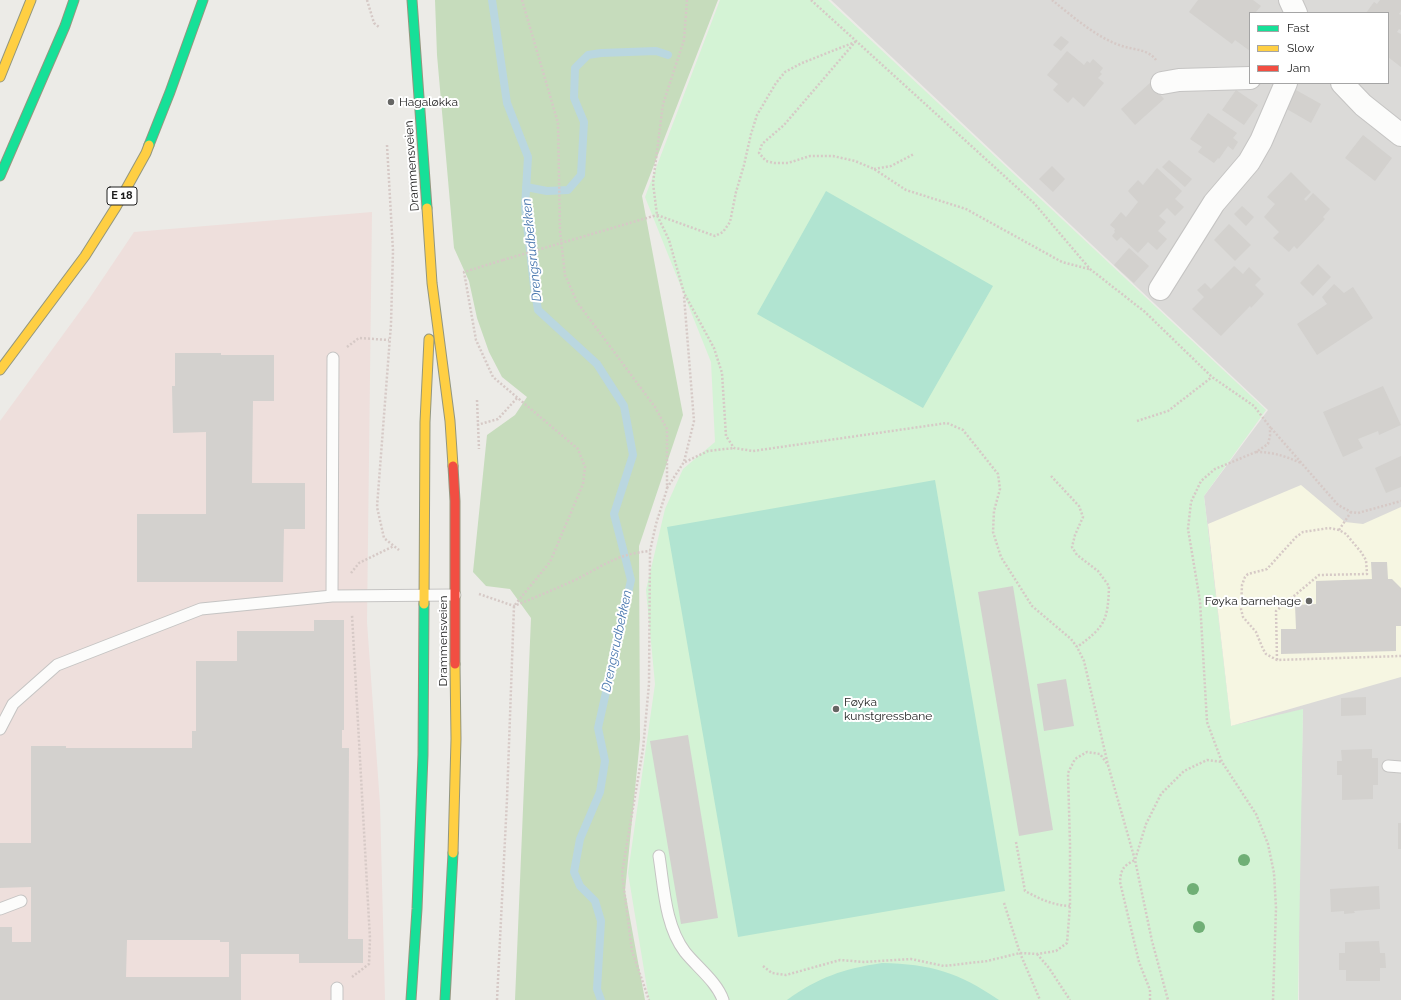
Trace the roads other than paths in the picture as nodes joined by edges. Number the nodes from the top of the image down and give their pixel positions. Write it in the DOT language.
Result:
graph roads {
  1 [pos="31,0"];
  2 [pos="74,0"];
  3 [pos="203,0"];
  4 [pos="412,0"];
  5 [pos="1290,0"];
  6 [pos="1296,12"];
  7 [pos="0,77"];
  8 [pos="1249,78"];
  9 [pos="1166,82"];
  10 [pos="1286,84"];
  11 [pos="1343,84"];
  12 [pos="1401,135"];
  13 [pos="0,176"];
  14 [pos="432,284"];
  15 [pos="1160,289"];
  16 [pos="333,358"];
  17 [pos="0,370"];
  18 [pos="424,595"];
  19 [pos="455,595"];
  20 [pos="332,596"];
  21 [pos="0,729"];
  22 [pos="1388,766"];
  23 [pos="1401,767"];
  24 [pos="659,856"];
  25 [pos="21,901"];
  26 [pos="0,909"];
  27 [pos="337,988"];
  28 [pos="336,1000"];
  29 [pos="411,1000"];
  30 [pos="445,1000"];
  31 [pos="723,1000"];
  1 -- 7 [label="main road"];
  2 -- 13 [label="main road"];
  3 -- 17 [label="main road, E 18"];
  4 -- 14 [label="main road, Drammensveien"];
  5 -- 6 [label="street"];
  8 -- 9 [label="street"];
  10 -- 15 [label="street"];
  11 -- 12 [label="street"];
  14 -- 18 [label="main road, Drammensveien"];
  14 -- 19 [label="main road, Drammensveien"];
  16 -- 20 [label="lane"];
  18 -- 19 [label="lane"];
  18 -- 20 [label="lane"];
  18 -- 29 [label="main road, Drammensveien"];
  19 -- 30 [label="main road, Drammensveien"];
  20 -- 21 [label="lane"];
  22 -- 23 [label="lane"];
  24 -- 31 [label="lane"];
  25 -- 26 [label="lane"];
  27 -- 28 [label="lane"];
}
